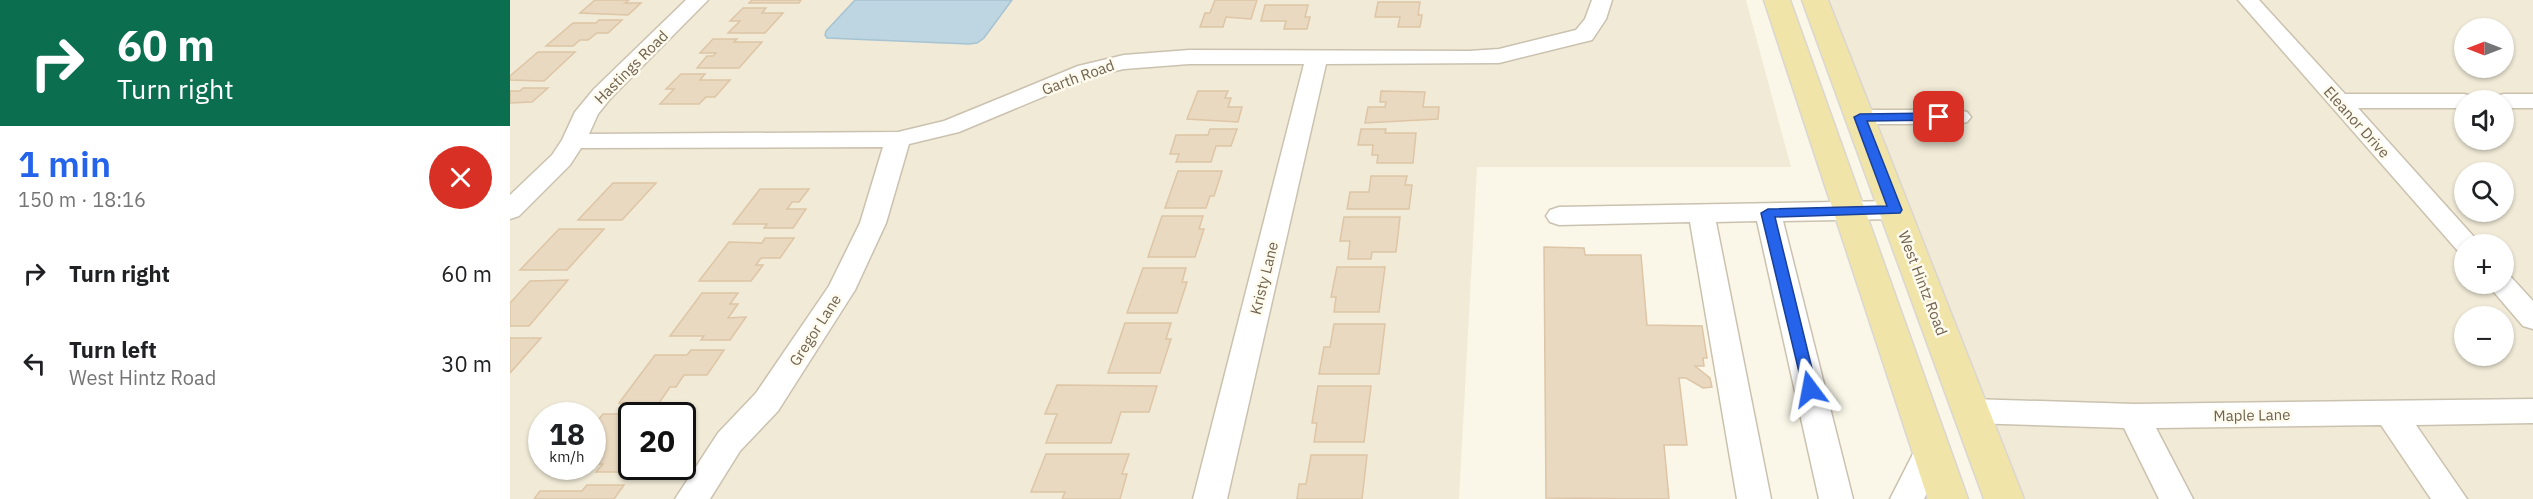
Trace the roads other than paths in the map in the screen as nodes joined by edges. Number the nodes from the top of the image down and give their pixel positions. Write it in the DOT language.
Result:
graph roads {
  1 [pos="698,0"];
  2 [pos="1602,0"];
  3 [pos="1777,0"];
  4 [pos="1815,0"];
  5 [pos="2248,0"];
  6 [pos="1317,56"];
  7 [pos="2338,100"];
  8 [pos="2454,101"];
  9 [pos="2514,101"];
  10 [pos="2533,101"];
  11 [pos="1860,117"];
  12 [pos="1959,117"];
  13 [pos="898,139"];
  14 [pos="573,141"];
  15 [pos="510,210"];
  16 [pos="1895,210"];
  17 [pos="1849,211"];
  18 [pos="1768,213"];
  19 [pos="1702,215"];
  20 [pos="1559,216"];
  21 [pos="2457,234"];
  22 [pos="2510,294"];
  23 [pos="2533,319"];
  24 [pos="1971,411"];
  25 [pos="2391,413"];
  26 [pos="2134,416"];
  27 [pos="2527,419"];
  28 [pos="1931,449"];
  29 [pos="692,499"];
  30 [pos="1210,499"];
  31 [pos="1754,499"];
  32 [pos="1836,499"];
  33 [pos="1907,499"];
  34 [pos="1948,499"];
  35 [pos="2004,499"];
  36 [pos="2176,499"];
  37 [pos="2450,499"];
  1 -- 14 [label="street, Hastings Road"];
  2 -- 6 [label="street, Garth Road"];
  3 -- 17 [label="main road"];
  4 -- 11 [label="main road, West Hintz Road"];
  5 -- 7 [label="street, Eleanor Drive"];
  6 -- 13 [label="street, Garth Road"];
  6 -- 30 [label="street, Kristy Lane"];
  7 -- 8 [label="street"];
  7 -- 21 [label="street, Eleanor Drive"];
  9 -- 10 [label="street"];
  11 -- 12 [label="street"];
  11 -- 16 [label="main road, West Hintz Road"];
  13 -- 14 [label="street, Garth Road"];
  13 -- 29 [label="street, Gregor Lane"];
  14 -- 15 [label="street, Hastings Road"];
  16 -- 17 [label="street"];
  16 -- 24 [label="main road, West Hintz Road"];
  17 -- 18 [label="street"];
  17 -- 28 [label="main road"];
  18 -- 19 [label="street"];
  18 -- 32 [label="street"];
  19 -- 20 [label="street"];
  19 -- 31 [label="street"];
  22 -- 23 [label="street"];
  24 -- 26 [label="street, Maple Lane"];
  24 -- 35 [label="main road, West Hintz Road"];
  25 -- 26 [label="street, Maple Lane"];
  25 -- 27 [label="street, Maple Lane"];
  25 -- 37 [label="street"];
  26 -- 36 [label="street"];
  28 -- 33 [label="street"];
  28 -- 34 [label="main road"];
}
